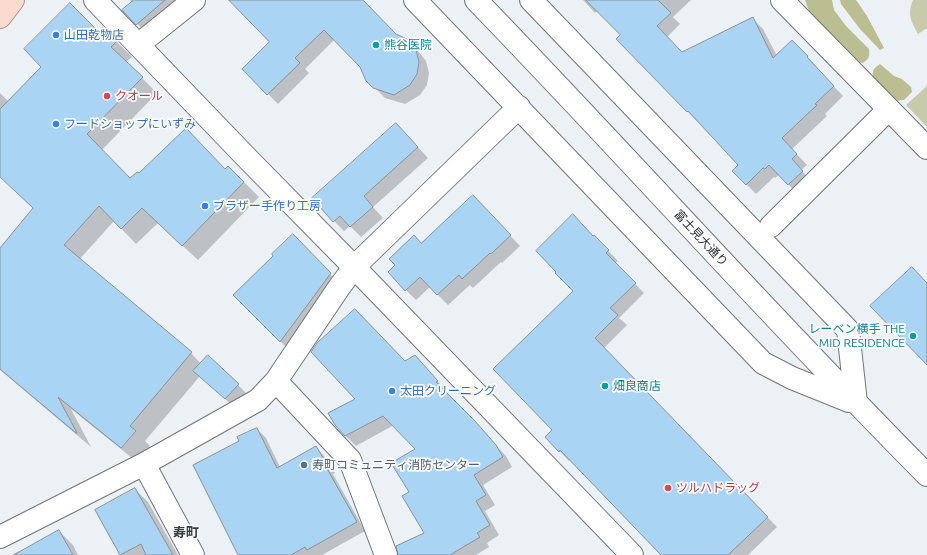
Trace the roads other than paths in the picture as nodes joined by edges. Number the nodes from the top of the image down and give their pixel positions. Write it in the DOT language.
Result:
graph roads {
  1 [pos="14,0"];
  2 [pos="95,0"];
  3 [pos="194,0"];
  4 [pos="415,0"];
  5 [pos="476,0"];
  6 [pos="531,0"];
  7 [pos="782,0"];
  8 [pos="0,17"];
  9 [pos="138,45"];
  10 [pos="519,107"];
  11 [pos="889,109"];
  12 [pos="927,148"];
  13 [pos="771,226"];
  14 [pos="354,267"];
  15 [pos="276,381"];
  16 [pos="856,403"];
  17 [pos="144,464"];
  18 [pos="927,475"];
  19 [pos="0,537"];
  20 [pos="193,555"];
  21 [pos="386,555"];
  22 [pos="632,555"];
  1 -- 8 [label="main road"];
  2 -- 9 [label="street"];
  3 -- 9 [label="street"];
  4 -- 10 [label="street"];
  5 -- 16 [label="street, 富士見大通り"];
  6 -- 16 [label="street"];
  7 -- 11 [label="street"];
  9 -- 14 [label="street"];
  10 -- 14 [label="street"];
  10 -- 16 [label="street"];
  11 -- 12 [label="street"];
  11 -- 13 [label="street"];
  14 -- 15 [label="street"];
  14 -- 22 [label="street"];
  15 -- 17 [label="street"];
  15 -- 21 [label="street"];
  16 -- 18 [label="street, 富士見大通り"];
  17 -- 19 [label="street"];
  17 -- 20 [label="street"];
}
